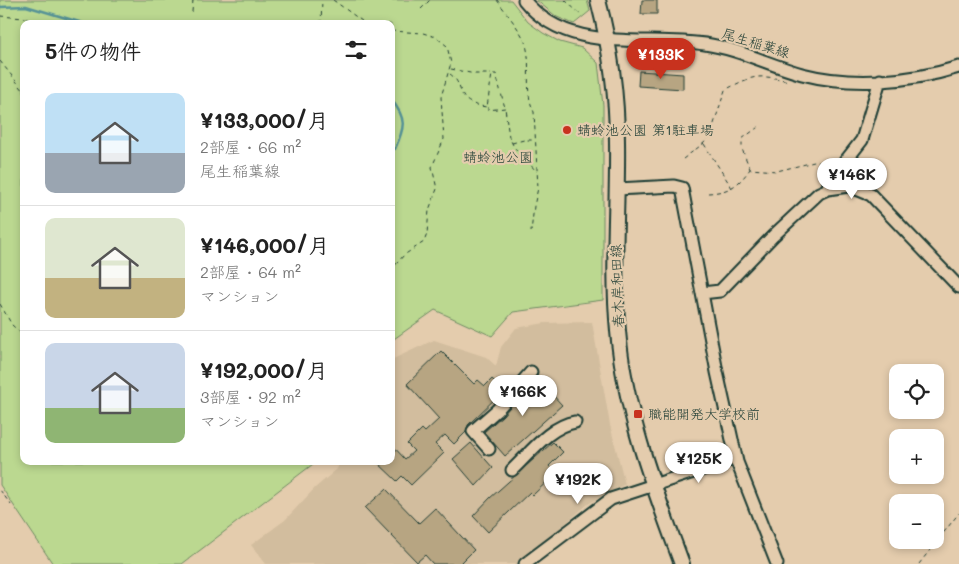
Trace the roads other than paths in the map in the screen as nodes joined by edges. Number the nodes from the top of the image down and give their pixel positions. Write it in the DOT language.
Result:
graph roads {
  1 [pos="524,0"];
  2 [pos="598,0"];
  3 [pos="608,39"];
  4 [pos="959,67"];
  5 [pos="880,80"];
  6 [pos="617,189"];
  7 [pos="828,189"];
  8 [pos="959,287"];
  9 [pos="702,293"];
  10 [pos="531,372"];
  11 [pos="575,422"];
  12 [pos="489,449"];
  13 [pos="736,458"];
  14 [pos="512,470"];
  15 [pos="653,485"];
  16 [pos="525,564"];
  17 [pos="682,564"];
  18 [pos="777,564"];
  1 -- 3 [label="street, 尾生稲葉線"];
  2 -- 3 [label="main road, 春木岸和田線"];
  3 -- 5 [label="street, 尾生稲葉線"];
  3 -- 6 [label="main road, 春木岸和田線"];
  4 -- 5 [label="street, 尾生稲葉線"];
  5 -- 7 [label="street"];
  6 -- 9 [label="street"];
  6 -- 15 [label="main road, 春木岸和田線"];
  7 -- 8 [label="street"];
  7 -- 9 [label="street"];
  9 -- 13 [label="street"];
  10 -- 12 [label="street"];
  11 -- 14 [label="street"];
  13 -- 15 [label="street"];
  13 -- 18 [label="street"];
  15 -- 16 [label="street"];
  15 -- 17 [label="main road, 春木岸和田線"];
}
